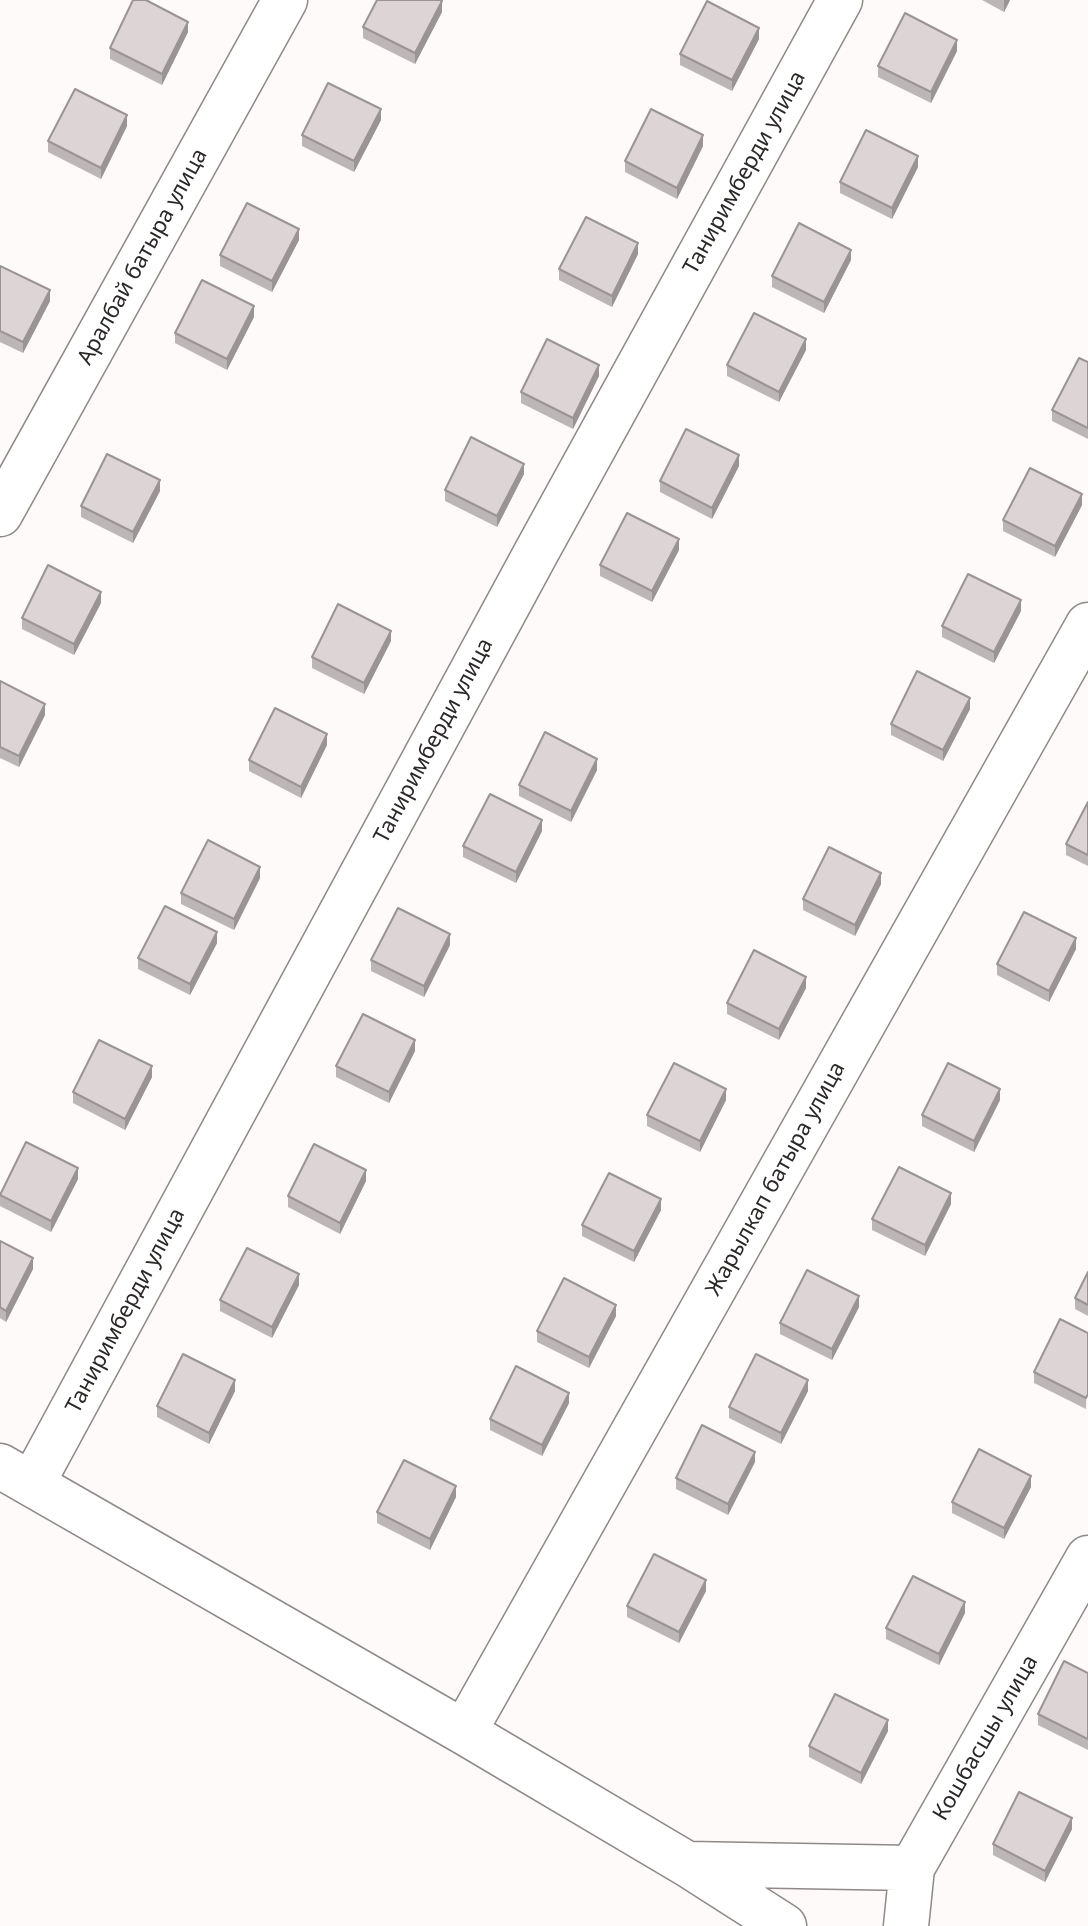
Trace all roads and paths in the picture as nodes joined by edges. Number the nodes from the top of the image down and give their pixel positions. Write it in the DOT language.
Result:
graph roads {
  1 [pos="285,0"];
  2 [pos="840,0"];
  3 [pos="0,514"];
  4 [pos="1088,625"];
  5 [pos="16,1475"];
  6 [pos="1088,1558"];
  7 [pos="464,1732"];
  8 [pos="687,1864"];
  9 [pos="912,1868"];
  10 [pos="784,1926"];
  11 [pos="906,1926"];
  1 -- 3 [label="street, Аралбай батыра улица"];
  2 -- 5 [label="street, Таниримберди улица"];
  4 -- 7 [label="street, Жарылкап батыра улица"];
  5 -- 7 [label="street"];
  6 -- 9 [label="street, Кошбасшы улица"];
  7 -- 8 [label="street"];
  8 -- 9 [label="street"];
  8 -- 10 [label="street"];
  9 -- 11 [label="street, Кошбасшы улица"];
}
